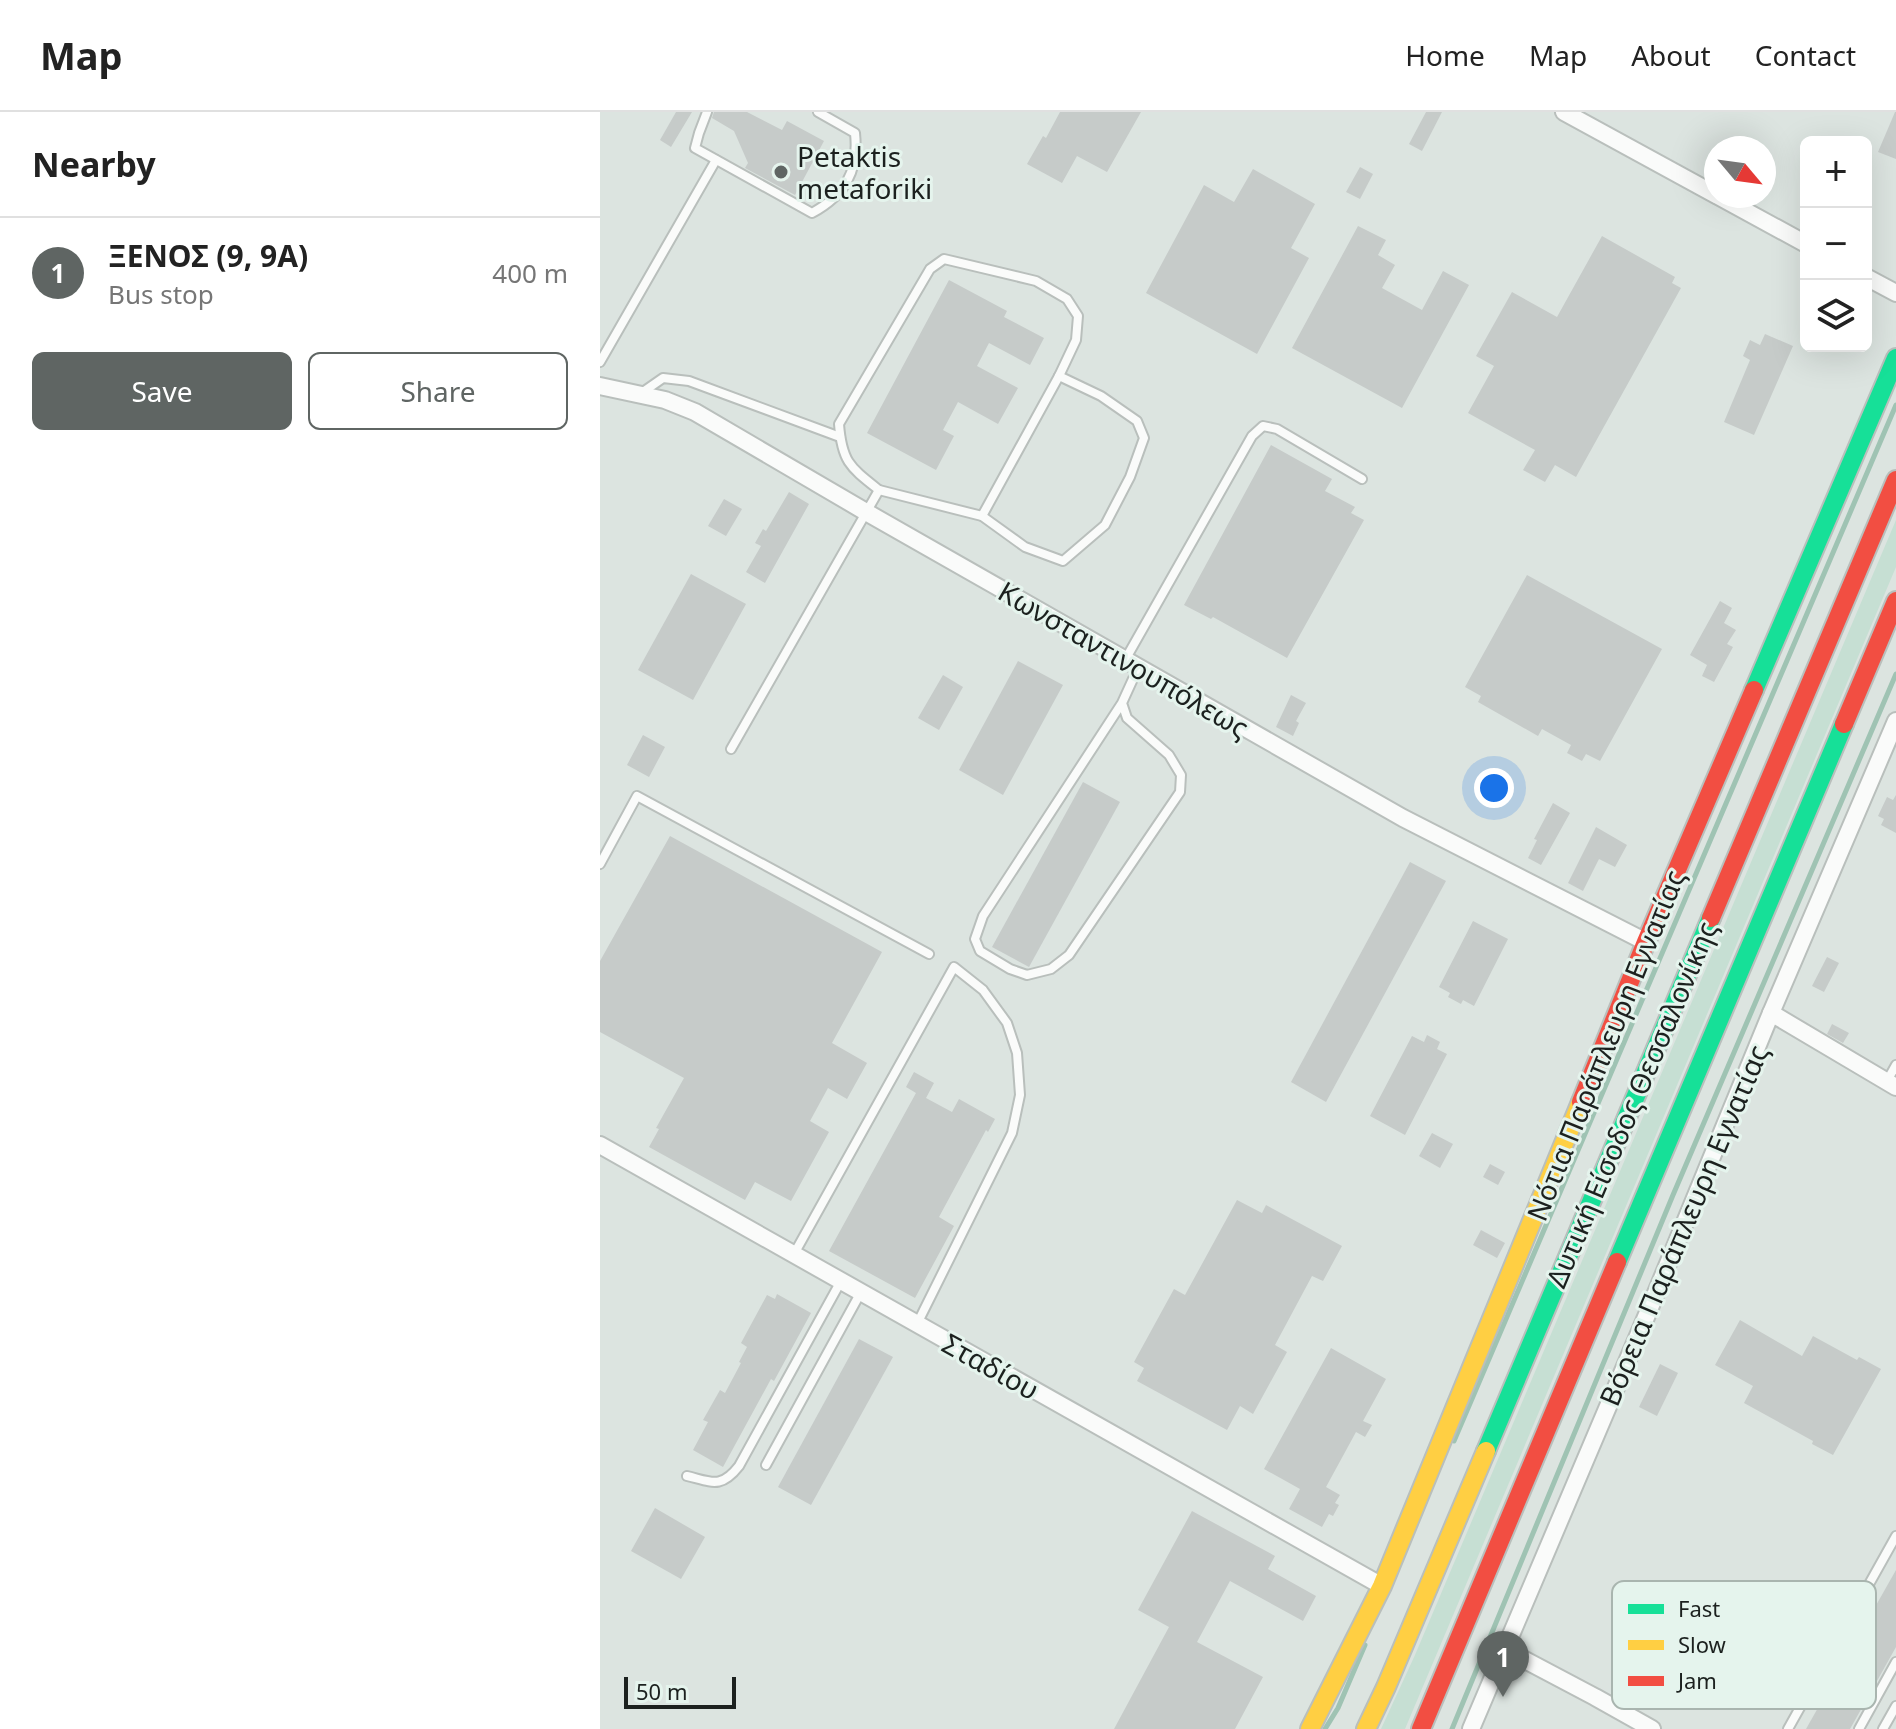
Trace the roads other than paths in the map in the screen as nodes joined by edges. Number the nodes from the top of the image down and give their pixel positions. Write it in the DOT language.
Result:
graph roads {
  1 [pos="707,112"];
  2 [pos="818,112"];
  3 [pos="1564,112"];
  4 [pos="716,160"];
  5 [pos="1704,188"];
  6 [pos="1741,208"];
  7 [pos="1800,241"];
  8 [pos="1872,280"];
  9 [pos="1896,293"];
  10 [pos="1896,358"];
  11 [pos="600,362"];
  12 [pos="1059,376"];
  13 [pos="600,386"];
  14 [pos="640,394"];
  15 [pos="840,437"];
  16 [pos="1362,479"];
  17 [pos="1896,480"];
  18 [pos="879,490"];
  19 [pos="866,512"];
  20 [pos="982,516"];
  21 [pos="1896,601"];
  22 [pos="1132,664"];
  23 [pos="1122,703"];
  24 [pos="1896,721"];
  25 [pos="731,749"];
  26 [pos="600,864"];
  27 [pos="1646,942"];
  28 [pos="929,954"];
  29 [pos="1771,1013"];
  30 [pos="1896,1065"];
  31 [pos="1891,1084"];
  32 [pos="600,1145"];
  33 [pos="793,1254"];
  34 [pos="841,1281"];
  35 [pos="861,1292"];
  36 [pos="917,1324"];
  37 [pos="766,1465"];
  38 [pos="687,1476"];
  39 [pos="1896,1536"];
  40 [pos="1871,1581"];
  41 [pos="1382,1586"];
  42 [pos="1504,1649"];
  43 [pos="1896,1662"];
  44 [pos="1876,1698"];
  45 [pos="1896,1706"];
  46 [pos="1612,1707"];
  47 [pos="1616,1709"];
  48 [pos="1799,1709"];
  49 [pos="1870,1709"];
  50 [pos="1310,1729"];
  51 [pos="1366,1729"];
  52 [pos="1421,1729"];
  53 [pos="1471,1729"];
  54 [pos="1652,1729"];
  55 [pos="1788,1729"];
  56 [pos="1859,1729"];
  57 [pos="1883,1729"];
  1 -- 4 [label="lane"];
  2 -- 4 [label="lane"];
  3 -- 5 [label="street"];
  4 -- 11 [label="lane"];
  6 -- 7 [label="street"];
  8 -- 9 [label="street"];
  10 -- 27 [label="main road, Νότια Παράπλευρη Εγνατίας"];
  12 -- 15 [label="lane"];
  12 -- 20 [label="lane"];
  12 -- 20 [label="lane"];
  13 -- 14 [label="street, Κωνσταντινουπόλεως"];
  14 -- 15 [label="lane"];
  14 -- 19 [label="street, Κωνσταντινουπόλεως"];
  15 -- 18 [label="lane"];
  16 -- 22 [label="lane"];
  17 -- 51 [label="main road, Δυτική Είσοδος Θεσσαλονίκης"];
  18 -- 19 [label="lane"];
  18 -- 20 [label="lane"];
  19 -- 22 [label="street, Κωνσταντινουπόλεως"];
  19 -- 25 [label="lane"];
  21 -- 52 [label="main road, Δυτική Είσοδος Θεσσαλονίκης"];
  22 -- 23 [label="lane"];
  22 -- 27 [label="street, Κωνσταντινουπόλεως"];
  23 -- 23 [label="lane"];
  24 -- 29 [label="street, Βόρεια Παράπλευρη Εγνατίας"];
  26 -- 28 [label="lane"];
  27 -- 41 [label="main road, Νότια Παράπλευρη Εγνατίας"];
  29 -- 31 [label="street"];
  29 -- 42 [label="street, Βόρεια Παράπλευρη Εγνατίας"];
  30 -- 31 [label="lane"];
  32 -- 33 [label="street, Σταδίου"];
  33 -- 34 [label="street, Σταδίου"];
  33 -- 36 [label="lane"];
  34 -- 35 [label="street, Σταδίου"];
  34 -- 38 [label="lane"];
  35 -- 36 [label="street, Σταδίου"];
  35 -- 37 [label="lane"];
  36 -- 41 [label="street, Σταδίου"];
  39 -- 40 [label="lane"];
  41 -- 50 [label="main road, Νότια Παράπλευρη Εγνατίας"];
  42 -- 46 [label="street"];
  42 -- 53 [label="street, Βόρεια Παράπλευρη Εγνατίας"];
  43 -- 44 [label="lane"];
  45 -- 57 [label="lane"];
  47 -- 54 [label="street"];
  48 -- 55 [label="lane"];
  49 -- 56 [label="lane"];
}
